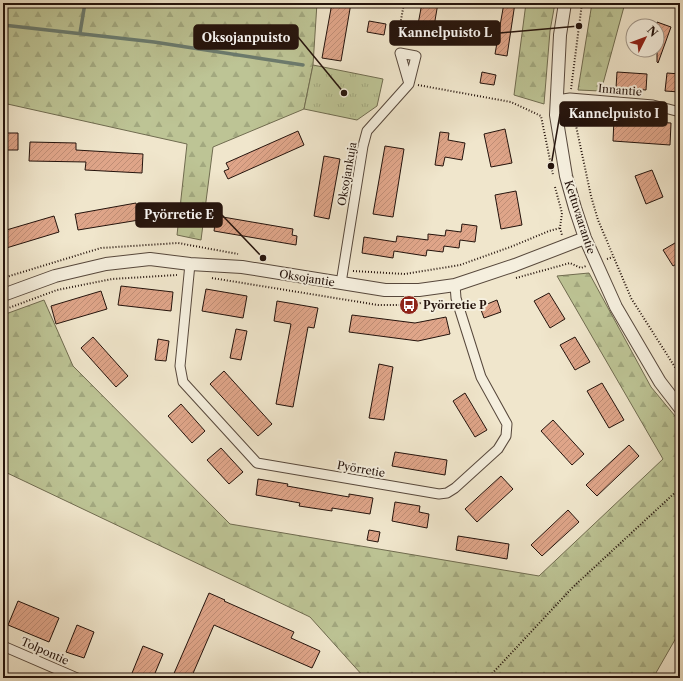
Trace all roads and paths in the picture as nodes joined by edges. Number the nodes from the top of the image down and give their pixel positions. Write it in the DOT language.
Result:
graph roads {
  1 [pos="404,3"];
  2 [pos="565,3"];
  3 [pos="582,3"];
  4 [pos="400,54"];
  5 [pos="409,84"];
  6 [pos="570,98"];
  7 [pos="556,100"];
  8 [pos="680,112"];
  9 [pos="553,179"];
  10 [pos="555,186"];
  11 [pos="560,228"];
  12 [pos="585,238"];
  13 [pos="566,245"];
  14 [pos="239,254"];
  15 [pos="570,263"];
  16 [pos="190,264"];
  17 [pos="343,270"];
  18 [pos="3,278"];
  19 [pos="340,283"];
  20 [pos="455,285"];
  21 [pos="3,295"];
  22 [pos="680,375"];
  23 [pos="680,408"];
  24 [pos="680,488"];
  25 [pos="3,646"];
  26 [pos="77,678"];
  27 [pos="488,678"];
  1 -- 4 [label="path"];
  2 -- 7 [label="street, Kettuvaarantie"];
  3 -- 6 [label="path"];
  4 -- 5 [label="street"];
  4 -- 5 [label="street, Oksojankuja"];
  5 -- 9 [label="path"];
  5 -- 17 [label="street, Oksojankuja"];
  6 -- 7 [label="street, Innantie"];
  6 -- 8 [label="street, Innantie"];
  6 -- 22 [label="path"];
  7 -- 12 [label="street, Kettuvaarantie"];
  10 -- 11 [label="path"];
  11 -- 13 [label="path"];
  11 -- 17 [label="path"];
  12 -- 13 [label="street, Oksojantie"];
  12 -- 23 [label="street, Kettuvaarantie"];
  13 -- 15 [label="path"];
  13 -- 20 [label="street, Oksojantie"];
  14 -- 18 [label="path"];
  16 -- 19 [label="street, Oksojantie"];
  16 -- 20 [label="street, Pyörretie"];
  16 -- 21 [label="street, Oksojantie"];
  17 -- 19 [label="street, Oksojankuja"];
  19 -- 20 [label="street, Oksojantie"];
  24 -- 27 [label="path"];
  25 -- 26 [label="street, Tolpontie"];
}
